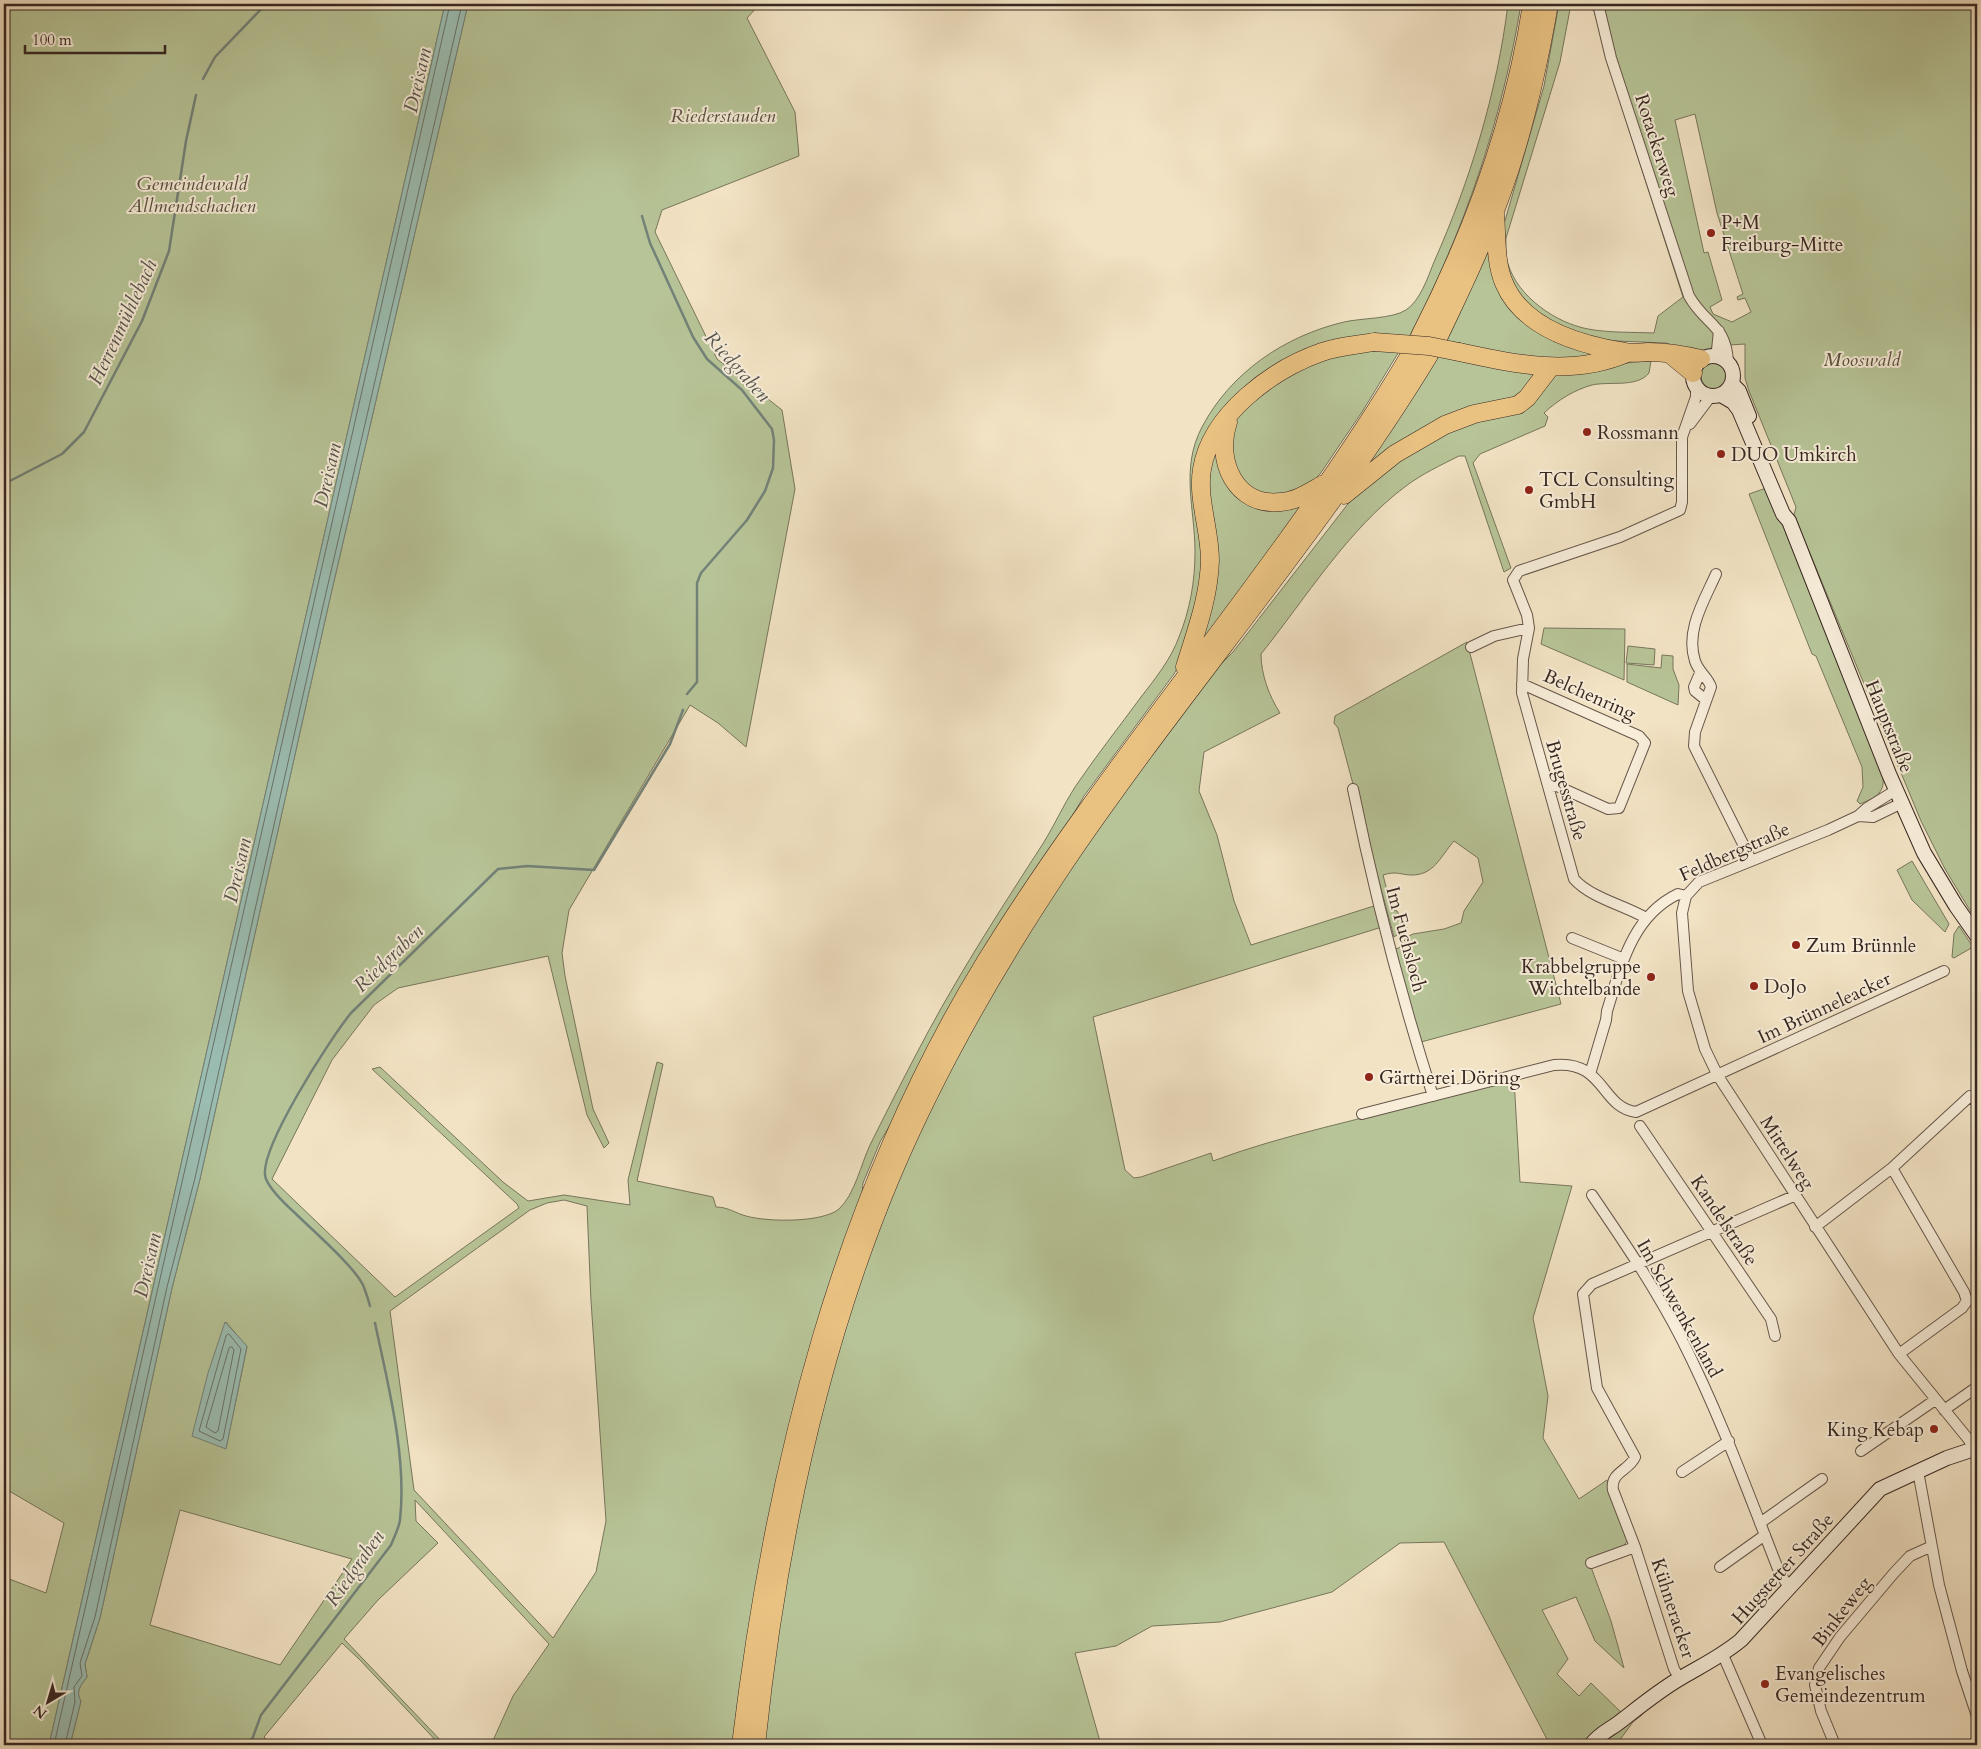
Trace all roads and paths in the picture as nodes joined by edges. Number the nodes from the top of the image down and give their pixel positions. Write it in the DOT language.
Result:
graph roads {
  1 [pos="1532,4"];
  2 [pos="1549,4"];
  3 [pos="1598,4"];
  4 [pos="1494,212"];
  5 [pos="1719,330"];
  6 [pos="1420,336"];
  7 [pos="1438,338"];
  8 [pos="1411,353"];
  9 [pos="1627,353"];
  10 [pos="1429,355"];
  11 [pos="1728,362"];
  12 [pos="1550,368"];
  13 [pos="1701,369"];
  14 [pos="1732,384"];
  15 [pos="1716,396"];
  16 [pos="1231,413"];
  17 [pos="1685,431"];
  18 [pos="1329,481"];
  19 [pos="1333,502"];
  20 [pos="1789,521"];
  21 [pos="1716,574"];
  22 [pos="1529,628"];
  23 [pos="1471,647"];
  24 [pos="1700,673"];
  25 [pos="1181,679"];
  26 [pos="1522,684"];
  27 [pos="1706,700"];
  28 [pos="1549,786"];
  29 [pos="1353,788"];
  30 [pos="1896,790"];
  31 [pos="1902,803"];
  32 [pos="1858,816"];
  33 [pos="1751,860"];
  34 [pos="1686,896"];
  35 [pos="1646,918"];
  36 [pos="1977,936"];
  37 [pos="1572,938"];
  38 [pos="1624,959"];
  39 [pos="1944,971"];
  40 [pos="1590,1074"];
  41 [pos="1718,1076"];
  42 [pos="1433,1096"];
  43 [pos="1977,1102"];
  44 [pos="1362,1114"];
  45 [pos="1640,1126"];
  46 [pos="1892,1168"];
  47 [pos="1592,1195"];
  48 [pos="1796,1195"];
  49 [pos="1815,1227"];
  50 [pos="1712,1232"];
  51 [pos="1640,1265"];
  52 [pos="1775,1336"];
  53 [pos="1899,1354"];
  54 [pos="1977,1387"];
  55 [pos="1934,1400"];
  56 [pos="1944,1410"];
  57 [pos="1729,1441"];
  58 [pos="1975,1449"];
  59 [pos="1861,1451"];
  60 [pos="1918,1471"];
  61 [pos="1682,1472"];
  62 [pos="1822,1479"];
  63 [pos="1760,1523"];
  64 [pos="1765,1535"];
  65 [pos="1636,1547"];
  66 [pos="1930,1547"];
  67 [pos="1591,1563"];
  68 [pos="1720,1567"];
  69 [pos="1790,1588"];
  70 [pos="1723,1655"];
  71 [pos="1680,1679"];
  72 [pos="1977,1716"];
  73 [pos="1617,1724"];
  74 [pos="741,1745"];
  75 [pos="756,1745"];
  76 [pos="1591,1745"];
  77 [pos="1604,1745"];
  78 [pos="1762,1745"];
  79 [pos="1835,1745"];
  1 -- 6 [label="highway"];
  2 -- 4 [label="highway"];
  3 -- 5 [label="street, Rotackerweg"];
  4 -- 7 [label="highway"];
  4 -- 9 [label="highway"];
  5 -- 11 [label="street"];
  5 -- 13 [label="street, Brugesstraße"];
  8 -- 18 [label="highway"];
  9 -- 12 [label="highway"];
  9 -- 13 [label="highway"];
  10 -- 19 [label="highway"];
  11 -- 13 [label="street"];
  11 -- 14 [label="street, Hauptstraße"];
  12 -- 16 [label="highway, bridge"];
  12 -- 19 [label="highway"];
  13 -- 15 [label="street, Hauptstraße"];
  13 -- 17 [label="street, Brugesstraße"];
  14 -- 15 [label="street"];
  14 -- 20 [label="street, Hauptstraße"];
  15 -- 17 [label="street, Brugesstraße"];
  15 -- 20 [label="street, Hauptstraße"];
  16 -- 18 [label="highway"];
  16 -- 25 [label="highway"];
  17 -- 22 [label="street, Brugesstraße"];
  18 -- 25 [label="highway"];
  19 -- 75 [label="highway"];
  20 -- 30 [label="street, Hauptstraße"];
  21 -- 24 [label="street"];
  22 -- 23 [label="street"];
  22 -- 26 [label="street, Brugesstraße"];
  24 -- 27 [label="street"];
  24 -- 27 [label="street"];
  25 -- 74 [label="highway"];
  26 -- 28 [label="street, Brugesstraße"];
  26 -- 28 [label="street, Belchenring"];
  27 -- 33 [label="street"];
  28 -- 35 [label="street, Brugesstraße"];
  29 -- 42 [label="street, Im Fuchsloch"];
  30 -- 31 [label="street, Hauptstraße"];
  30 -- 32 [label="street, Feldbergstraße"];
  31 -- 32 [label="street, Feldbergstraße"];
  31 -- 36 [label="street, Hauptstraße"];
  32 -- 33 [label="street, Feldbergstraße"];
  33 -- 34 [label="street, Feldbergstraße"];
  34 -- 35 [label="street, Feldbergstraße"];
  34 -- 41 [label="street, Mittelweg"];
  35 -- 38 [label="street, Feldbergstraße"];
  37 -- 38 [label="street"];
  38 -- 40 [label="street, Feldbergstraße"];
  39 -- 41 [label="street, Im Brünneleacker"];
  40 -- 41 [label="street"];
  40 -- 42 [label="street"];
  41 -- 48 [label="street, Mittelweg"];
  42 -- 44 [label="street"];
  43 -- 46 [label="street"];
  45 -- 50 [label="street, Kandelstraße"];
  46 -- 49 [label="street"];
  46 -- 53 [label="street"];
  47 -- 51 [label="street, Im Schwenkenland"];
  48 -- 49 [label="street, Mittelweg"];
  48 -- 50 [label="street"];
  49 -- 53 [label="street, Mittelweg"];
  50 -- 51 [label="street"];
  50 -- 52 [label="street, Kandelstraße"];
  51 -- 57 [label="street, Im Schwenkenland"];
  51 -- 65 [label="street, Kühneracker"];
  53 -- 55 [label="street, Mittelweg"];
  54 -- 56 [label="street"];
  55 -- 56 [label="street, Mittelweg"];
  55 -- 59 [label="street"];
  56 -- 58 [label="street, Mittelweg"];
  57 -- 61 [label="street"];
  57 -- 63 [label="street, Im Schwenkenland"];
  58 -- 60 [label="street, Hugstetter Straße"];
  60 -- 66 [label="street"];
  60 -- 69 [label="street, Hugstetter Straße"];
  62 -- 63 [label="street"];
  63 -- 64 [label="street, Im Schwenkenland"];
  64 -- 68 [label="street"];
  64 -- 69 [label="street, Im Schwenkenland"];
  65 -- 67 [label="street, Kühneracker"];
  65 -- 71 [label="street, Kühneracker"];
  66 -- 72 [label="street"];
  66 -- 79 [label="street, Binkeweg"];
  69 -- 70 [label="street, Hugstetter Straße"];
  70 -- 71 [label="street, Hugstetter Straße"];
  70 -- 78 [label="street"];
  71 -- 73 [label="street, Hugstetter Straße"];
  73 -- 76 [label="street, Hugstetter Straße"];
  73 -- 77 [label="street, Hugstetter Straße"];
}
